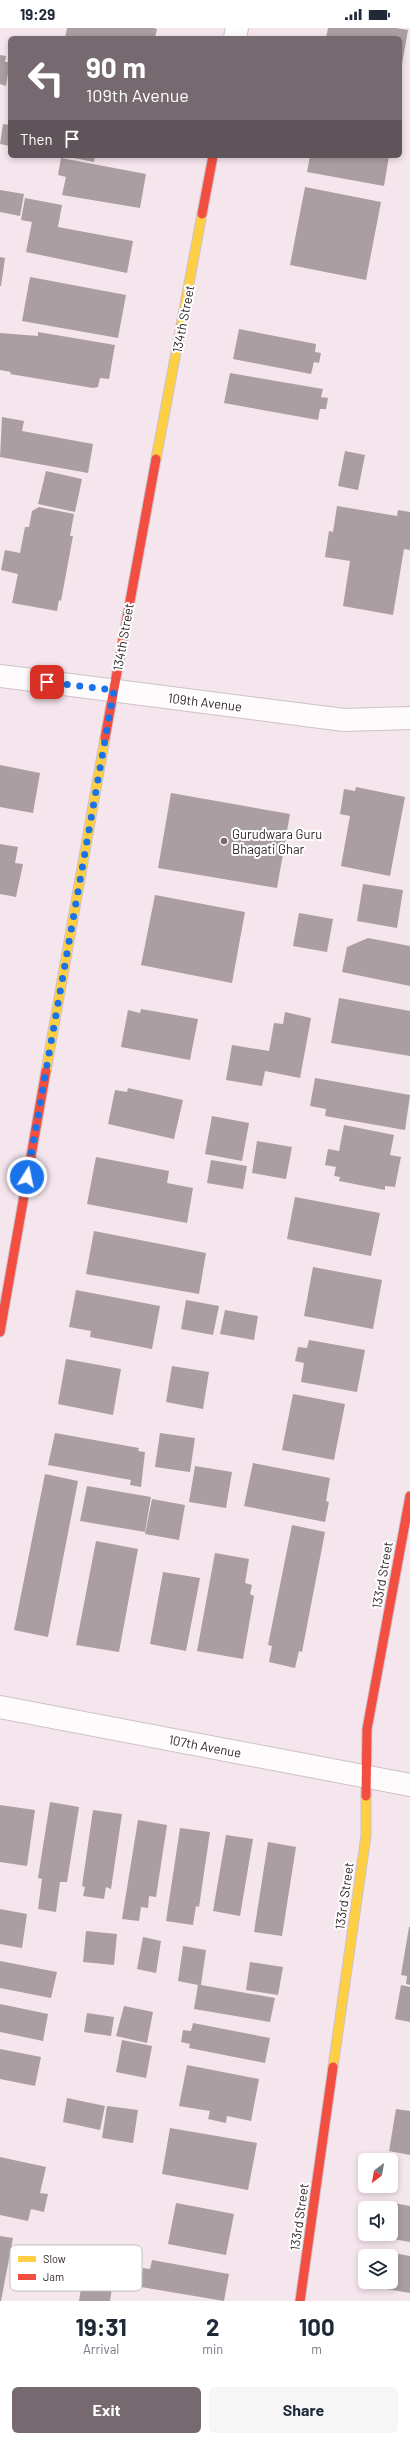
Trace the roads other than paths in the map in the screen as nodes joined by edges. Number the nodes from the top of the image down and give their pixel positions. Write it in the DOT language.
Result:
graph roads {
  1 [pos="213,158"];
  2 [pos="0,676"];
  3 [pos="114,690"];
  4 [pos="410,718"];
  5 [pos="0,1332"];
  6 [pos="410,1496"];
  7 [pos="0,1707"];
  8 [pos="366,1776"];
  9 [pos="410,1785"];
  10 [pos="300,2301"];
  1 -- 3 [label="street, 134th Street"];
  2 -- 3 [label="street, 109th Avenue"];
  3 -- 4 [label="street, 109th Avenue"];
  3 -- 5 [label="street, 134th Street"];
  6 -- 8 [label="street, 133rd Street"];
  7 -- 8 [label="street, 107th Avenue"];
  8 -- 9 [label="street, 107th Avenue"];
  8 -- 10 [label="street, 133rd Street"];
}
